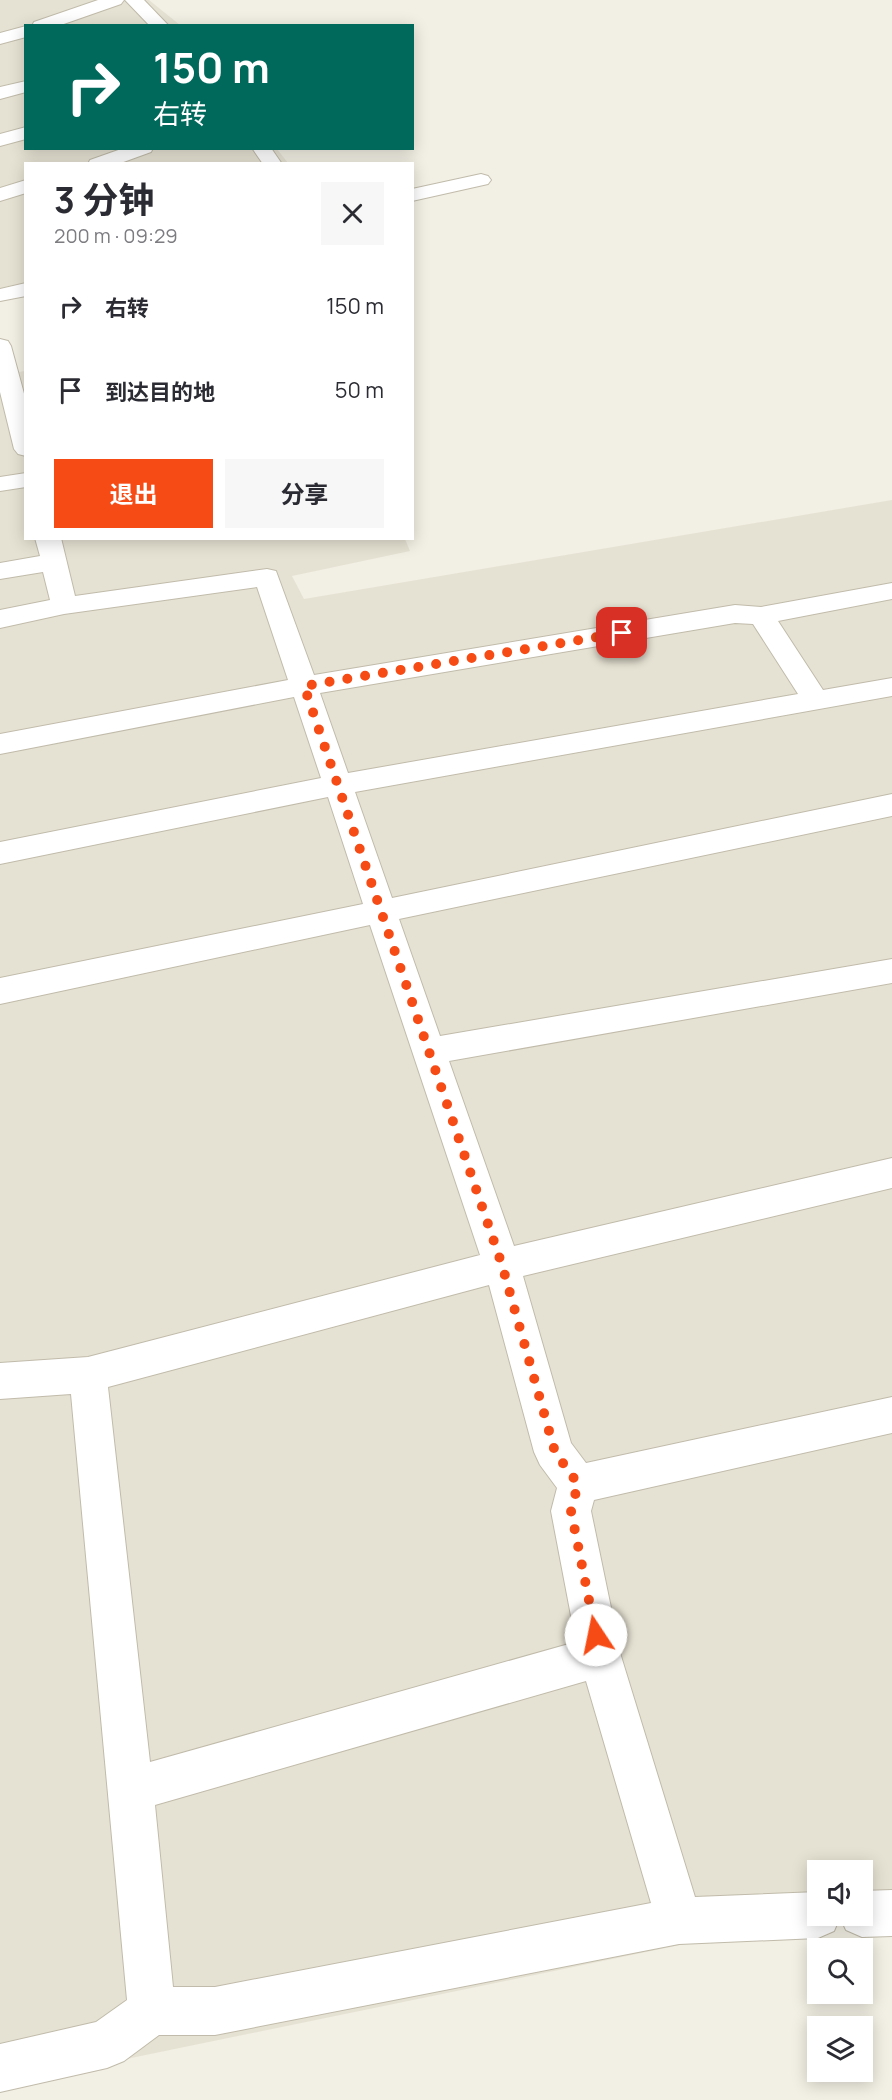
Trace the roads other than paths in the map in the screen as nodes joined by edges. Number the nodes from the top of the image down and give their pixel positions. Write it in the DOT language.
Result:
graph roads {
  1 [pos="116,0"];
  2 [pos="135,0"];
  3 [pos="46,24"];
  4 [pos="159,24"];
  5 [pos="24,31"];
  6 [pos="0,39"];
  7 [pos="24,87"];
  8 [pos="0,93"];
  9 [pos="24,134"];
  10 [pos="0,140"];
  11 [pos="138,150"];
  12 [pos="103,162"];
  13 [pos="481,180"];
  14 [pos="24,187"];
  15 [pos="0,195"];
  16 [pos="414,195"];
  17 [pos="24,289"];
  18 [pos="0,295"];
  19 [pos="0,346"];
  20 [pos="24,441"];
  21 [pos="24,480"];
  22 [pos="0,484"];
  23 [pos="51,550"];
  24 [pos="0,571"];
  25 [pos="892,591"];
  26 [pos="64,606"];
  27 [pos="761,616"];
  28 [pos="0,620"];
  29 [pos="304,686"];
  30 [pos="892,687"];
  31 [pos="816,700"];
  32 [pos="0,744"];
  33 [pos="338,785"];
  34 [pos="892,806"];
  35 [pos="0,853"];
  36 [pos="381,910"];
  37 [pos="892,971"];
  38 [pos="0,991"];
  39 [pos="429,1051"];
  40 [pos="892,1173"];
  41 [pos="502,1265"];
  42 [pos="88,1375"];
  43 [pos="0,1381"];
  44 [pos="892,1415"];
  45 [pos="578,1484"];
  46 [pos="600,1656"];
  47 [pos="131,1790"];
  48 [pos="892,1913"];
  49 [pos="873,1914"];
  50 [pos="807,1916"];
  51 [pos="679,1921"];
  52 [pos="152,2011"];
  53 [pos="0,2068"];
  1 -- 3 [label="street"];
  2 -- 4 [label="street"];
  5 -- 6 [label="street"];
  7 -- 8 [label="street"];
  9 -- 10 [label="street"];
  11 -- 12 [label="street"];
  13 -- 16 [label="street"];
  14 -- 15 [label="street"];
  17 -- 18 [label="street"];
  19 -- 20 [label="street"];
  21 -- 22 [label="street"];
  23 -- 24 [label="street"];
  23 -- 26 [label="street"];
  25 -- 27 [label="street"];
  26 -- 28 [label="street"];
  26 -- 29 [label="street"];
  27 -- 29 [label="street"];
  27 -- 31 [label="street"];
  29 -- 32 [label="street"];
  29 -- 33 [label="street"];
  30 -- 31 [label="street"];
  31 -- 33 [label="street"];
  33 -- 35 [label="street"];
  33 -- 36 [label="street"];
  34 -- 36 [label="street"];
  36 -- 38 [label="street"];
  36 -- 39 [label="street"];
  37 -- 39 [label="street"];
  39 -- 41 [label="street"];
  40 -- 41 [label="street"];
  41 -- 42 [label="street"];
  41 -- 45 [label="street"];
  42 -- 43 [label="street"];
  42 -- 47 [label="street"];
  44 -- 45 [label="street"];
  45 -- 46 [label="street"];
  46 -- 47 [label="street"];
  46 -- 51 [label="street"];
  47 -- 52 [label="street"];
  48 -- 49 [label="street"];
  50 -- 51 [label="street"];
  51 -- 52 [label="street"];
  52 -- 53 [label="street"];
}
